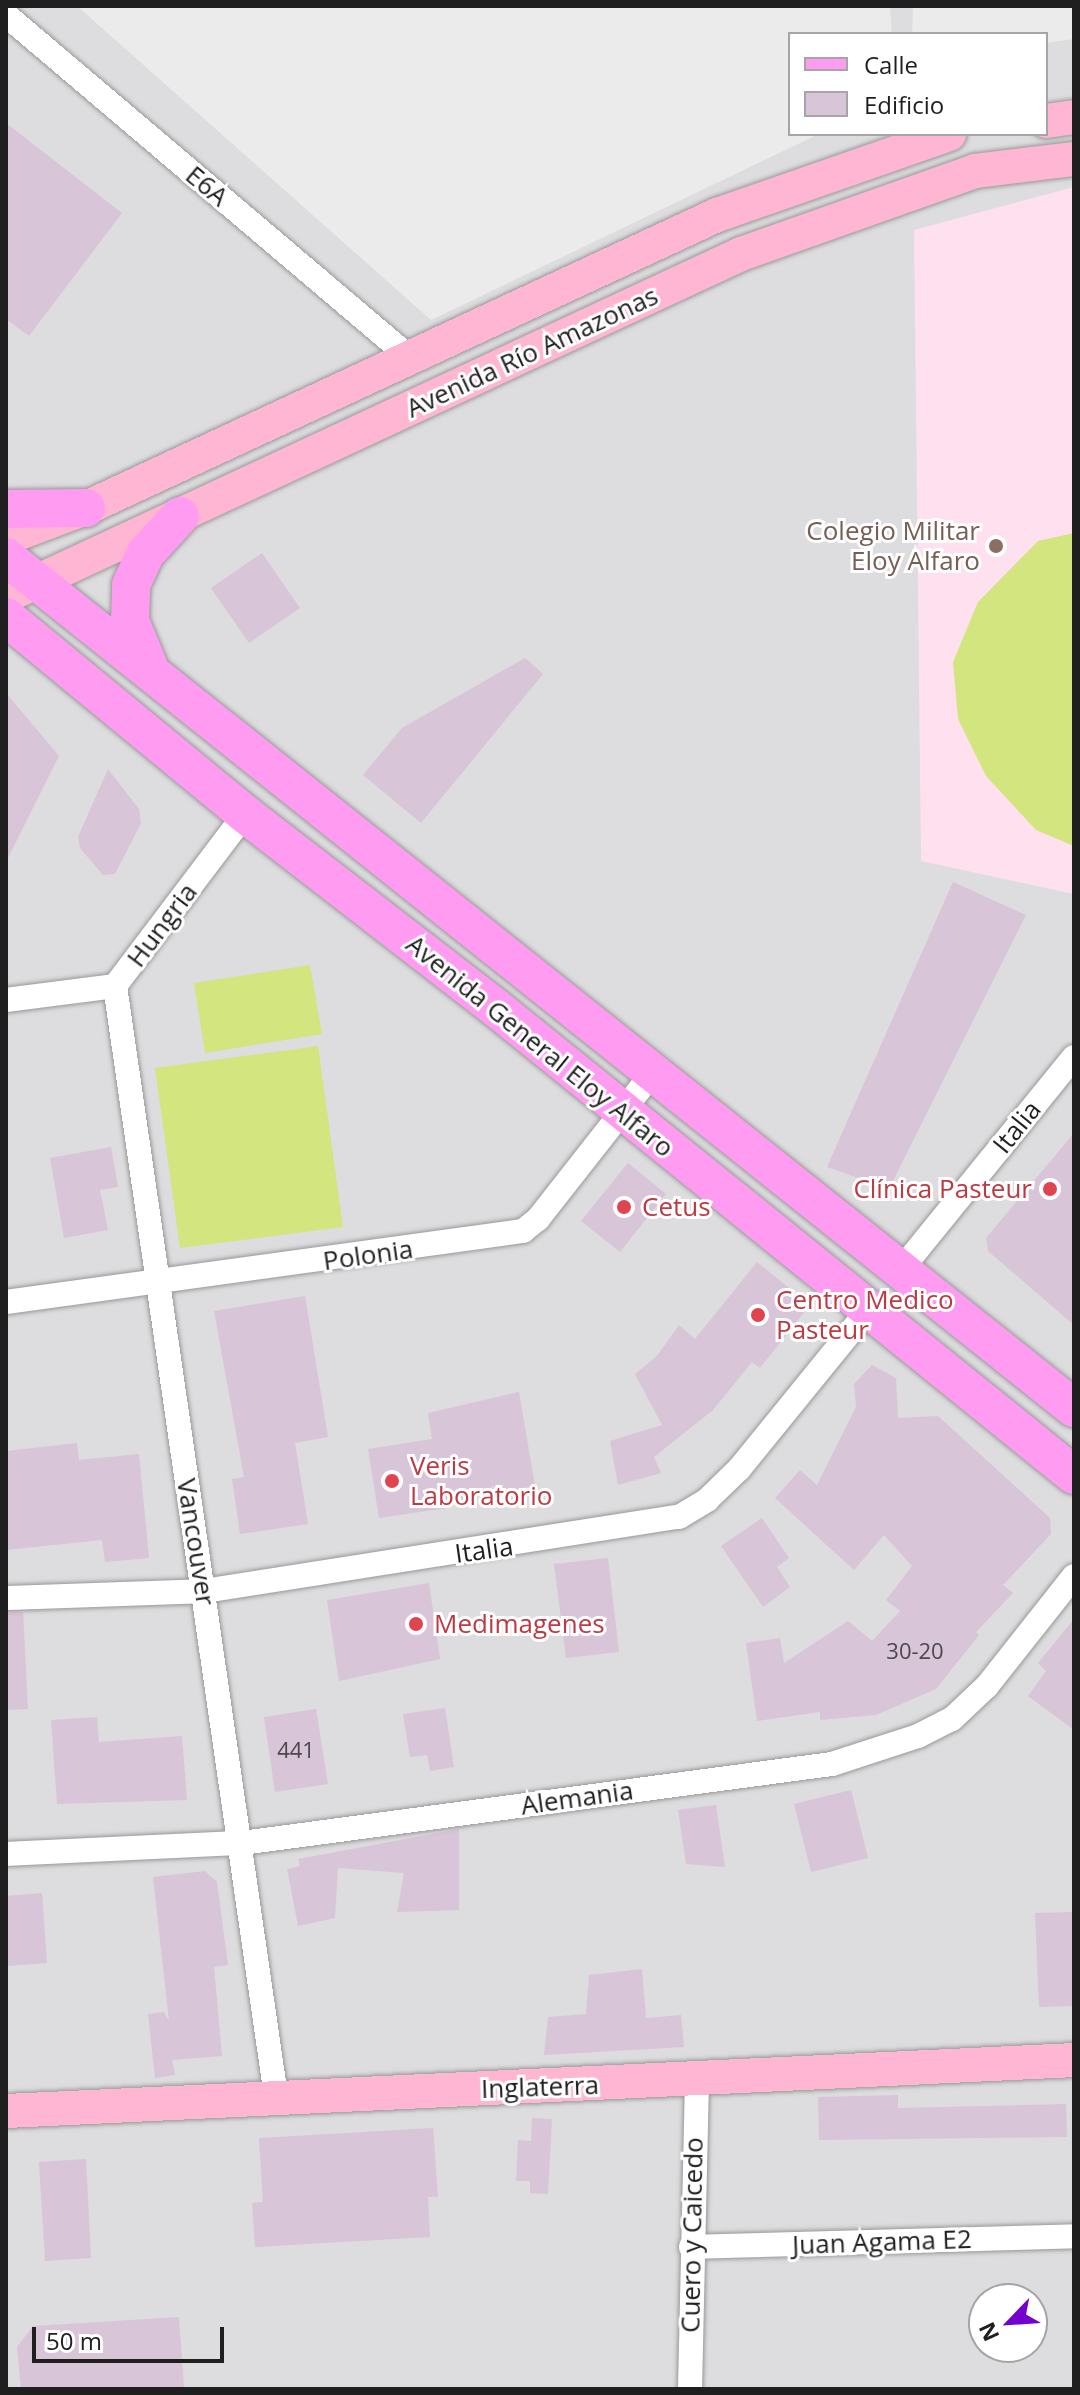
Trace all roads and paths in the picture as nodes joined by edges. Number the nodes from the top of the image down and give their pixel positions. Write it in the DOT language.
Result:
graph roads {
  1 [pos="6,15"];
  2 [pos="1074,117"];
  3 [pos="1048,121"];
  4 [pos="943,136"];
  5 [pos="1074,159"];
  6 [pos="408,356"];
  7 [pos="86,508"];
  8 [pos="6,509"];
  9 [pos="180,516"];
  10 [pos="6,538"];
  11 [pos="6,557"];
  12 [pos="22,589"];
  13 [pos="6,617"];
  14 [pos="149,667"];
  15 [pos="245,814"];
  16 [pos="115,986"];
  17 [pos="6,1000"];
  18 [pos="1074,1057"];
  19 [pos="654,1071"];
  20 [pos="623,1111"];
  21 [pos="899,1272"];
  22 [pos="158,1283"];
  23 [pos="6,1302"];
  24 [pos="869,1309"];
  25 [pos="1074,1408"];
  26 [pos="1074,1475"];
  27 [pos="1074,1576"];
  28 [pos="204,1591"];
  29 [pos="6,1598"];
  30 [pos="242,1843"];
  31 [pos="6,1854"];
  32 [pos="1074,2060"];
  33 [pos="697,2081"];
  34 [pos="276,2097"];
  35 [pos="6,2111"];
  36 [pos="1074,2236"];
  37 [pos="691,2247"];
  38 [pos="690,2389"];
  1 -- 6 [label="street, E6A"];
  2 -- 3 [label="main road"];
  4 -- 6 [label="main road, Avenida Río Amazonas"];
  5 -- 9 [label="main road, Avenida Río Amazonas"];
  6 -- 7 [label="main road, Avenida Río Amazonas"];
  7 -- 8 [label="main road"];
  7 -- 10 [label="main road, Avenida Río Amazonas"];
  9 -- 12 [label="main road, Avenida Río Amazonas"];
  9 -- 14 [label="main road"];
  11 -- 12 [label="main road, Avenida General Eloy Alfaro"];
  12 -- 14 [label="main road, Avenida General Eloy Alfaro"];
  13 -- 15 [label="main road, Avenida General Eloy Alfaro"];
  14 -- 19 [label="main road, Avenida General Eloy Alfaro"];
  15 -- 16 [label="street, Hungria"];
  15 -- 20 [label="main road, Avenida General Eloy Alfaro"];
  16 -- 17 [label="street, Hungria"];
  16 -- 22 [label="street, Vancouver"];
  18 -- 21 [label="street, Italia"];
  19 -- 20 [label="street, Polonia"];
  19 -- 21 [label="main road, Avenida General Eloy Alfaro"];
  20 -- 22 [label="street, Polonia"];
  20 -- 24 [label="main road, Avenida General Eloy Alfaro"];
  21 -- 25 [label="main road, Avenida General Eloy Alfaro"];
  22 -- 23 [label="street, Polonia"];
  22 -- 28 [label="street, Vancouver"];
  24 -- 26 [label="main road, Avenida General Eloy Alfaro"];
  24 -- 28 [label="street, Italia"];
  27 -- 30 [label="street, Alemania"];
  28 -- 29 [label="street, Italia"];
  28 -- 30 [label="street, Vancouver"];
  30 -- 31 [label="street, Alemania"];
  30 -- 34 [label="street, Vancouver"];
  32 -- 33 [label="main road, Inglaterra"];
  33 -- 34 [label="main road, Inglaterra"];
  33 -- 37 [label="street, Cuero y Caicedo"];
  34 -- 35 [label="main road, Inglaterra"];
  36 -- 37 [label="street, Juan Agama E2"];
  37 -- 38 [label="street, Cuero y Caicedo"];
}
